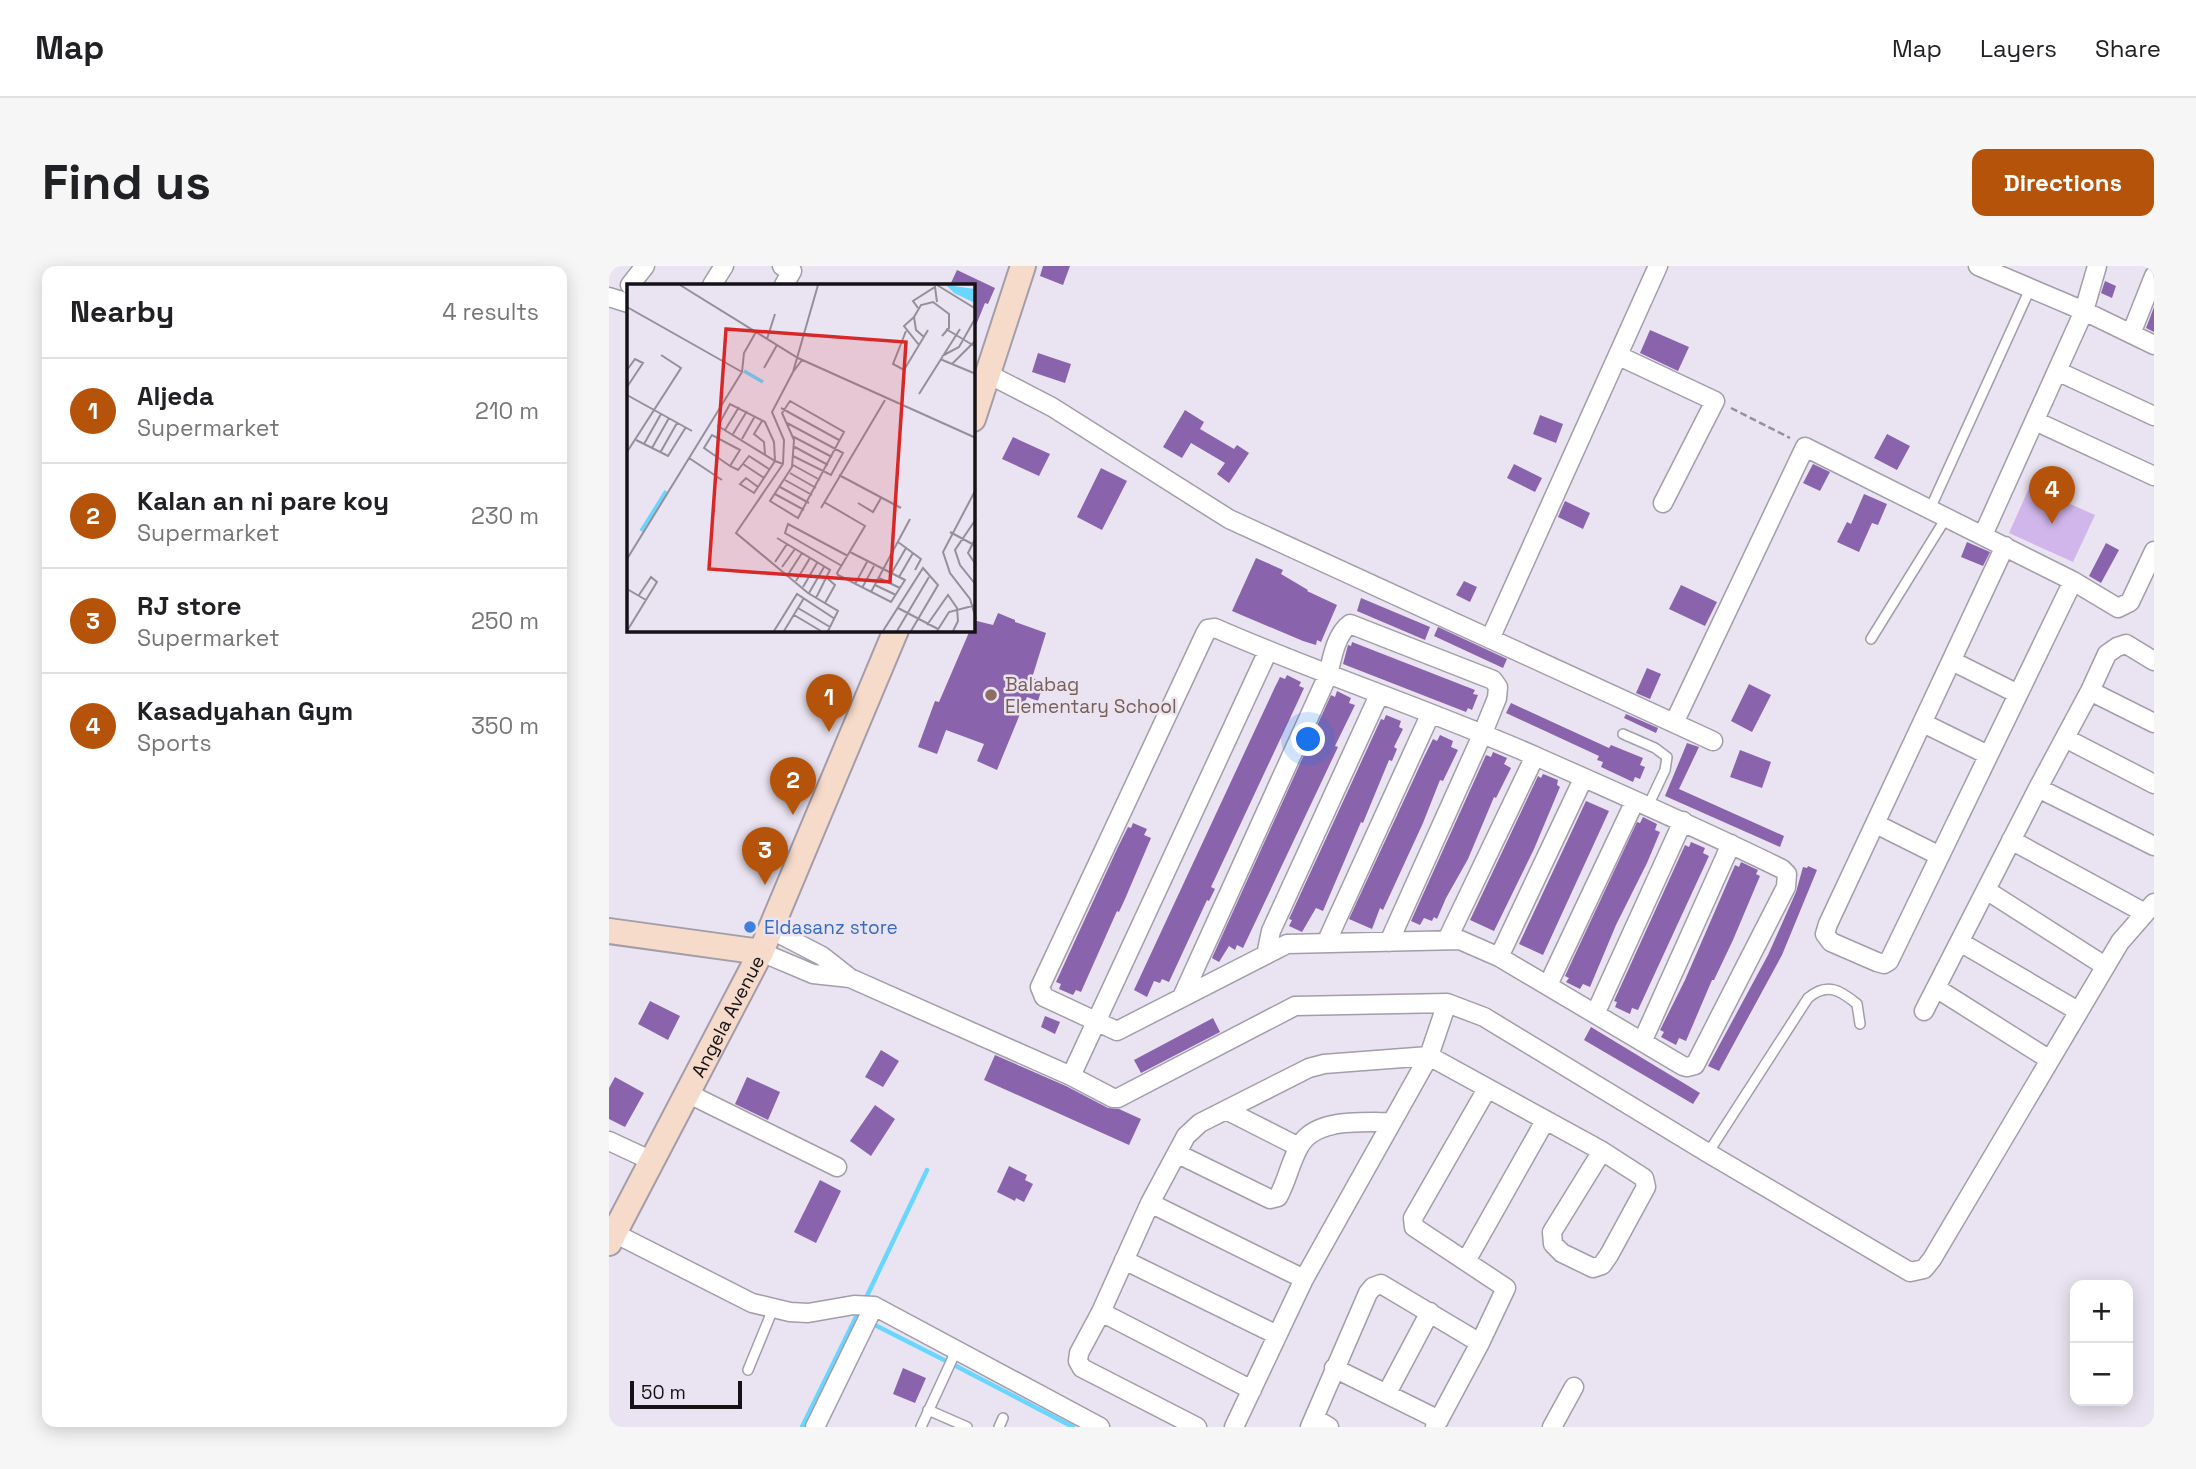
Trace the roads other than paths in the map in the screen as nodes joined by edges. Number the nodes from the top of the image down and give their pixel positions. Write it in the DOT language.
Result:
graph roads {
  1 [pos="645,266"];
  2 [pos="724,266"];
  3 [pos="782,266"];
  4 [pos="1023,266"];
  5 [pos="1658,266"];
  6 [pos="1978,266"];
  7 [pos="2097,266"];
  8 [pos="2154,276"];
  9 [pos="631,284"];
  10 [pos="713,284"];
  11 [pos="785,284"];
  12 [pos="2030,289"];
  13 [pos="2084,311"];
  14 [pos="2131,334"];
  15 [pos="2154,345"];
  16 [pos="1619,356"];
  17 [pos="2057,371"];
  18 [pos="988,374"];
  19 [pos="975,413"];
  20 [pos="2154,416"];
  21 [pos="2035,421"];
  22 [pos="2154,476"];
  23 [pos="1663,503"];
  24 [pos="1930,509"];
  25 [pos="1946,518"];
  26 [pos="1983,534"];
  27 [pos="2005,546"];
  28 [pos="2154,551"];
  29 [pos="2073,581"];
  30 [pos="895,632"];
  31 [pos="1490,639"];
  32 [pos="1871,639"];
  33 [pos="1269,651"];
  34 [pos="1952,661"];
  35 [pos="2154,661"];
  36 [pos="1328,674"];
  37 [pos="2090,691"];
  38 [pos="2018,694"];
  39 [pos="1379,695"];
  40 [pos="1430,715"];
  41 [pos="1674,723"];
  42 [pos="1923,723"];
  43 [pos="2154,723"];
  44 [pos="1623,734"];
  45 [pos="1482,735"];
  46 [pos="2065,738"];
  47 [pos="1713,741"];
  48 [pos="1989,755"];
  49 [pos="1535,756"];
  50 [pos="1583,779"];
  51 [pos="2154,784"];
  52 [pos="2038,788"];
  53 [pos="1641,804"];
  54 [pos="1683,821"];
  55 [pos="1876,824"];
  56 [pos="2011,840"];
  57 [pos="1731,844"];
  58 [pos="2154,846"];
  59 [pos="1940,856"];
  60 [pos="1986,890"];
  61 [pos="2149,908"];
  62 [pos="609,931"];
  63 [pos="1447,940"];
  64 [pos="766,941"];
  65 [pos="1389,942"];
  66 [pos="1960,942"];
  67 [pos="1326,943"];
  68 [pos="1266,955"];
  69 [pos="1499,957"];
  70 [pos="2105,966"];
  71 [pos="1548,985"];
  72 [pos="1936,988"];
  73 [pos="1182,997"];
  74 [pos="1447,1003"];
  75 [pos="1924,1011"];
  76 [pos="1595,1012"];
  77 [pos="2078,1012"];
  78 [pos="1097,1021"];
  79 [pos="1860,1024"];
  80 [pos="1643,1040"];
  81 [pos="1429,1056"];
  82 [pos="2050,1060"];
  83 [pos="1071,1076"];
  84 [pos="1487,1089"];
  85 [pos="687,1093"];
  86 [pos="1226,1110"];
  87 [pos="1545,1121"];
  88 [pos="1391,1122"];
  89 [pos="609,1141"];
  90 [pos="1299,1147"];
  91 [pos="1602,1151"];
  92 [pos="1708,1153"];
  93 [pos="1178,1154"];
  94 [pos="652,1161"];
  95 [pos="837,1167"];
  96 [pos="1150,1203"];
  97 [pos="612,1238"];
  98 [pos="1124,1259"];
  99 [pos="1466,1261"];
  100 [pos="1304,1279"];
  101 [pos="874,1306"];
  102 [pos="773,1309"];
  103 [pos="1101,1312"];
  104 [pos="1430,1312"];
  105 [pos="1277,1335"];
  106 [pos="1480,1343"];
  107 [pos="956,1351"];
  108 [pos="1334,1368"];
  109 [pos="748,1370"];
  110 [pos="1574,1387"];
  111 [pos="1252,1390"];
  112 [pos="1387,1393"];
  113 [pos="929,1410"];
  114 [pos="1437,1423"];
  115 [pos="1318,1424"];
  116 [pos="815,1427"];
  117 [pos="921,1427"];
  118 [pos="967,1427"];
  119 [pos="1100,1427"];
  120 [pos="1197,1427"];
  121 [pos="1234,1427"];
  122 [pos="1552,1427"];
  1 -- 9 [label="street"];
  2 -- 10 [label="street"];
  3 -- 11 [label="street"];
  4 -- 18 [label="main road"];
  5 -- 16 [label="street"];
  6 -- 12 [label="street"];
  7 -- 13 [label="street"];
  8 -- 14 [label="street"];
  12 -- 13 [label="street"];
  12 -- 24 [label="lane"];
  13 -- 14 [label="street"];
  13 -- 17 [label="street"];
  14 -- 15 [label="street"];
  16 -- 23 [label="street"];
  16 -- 31 [label="street"];
  17 -- 20 [label="street"];
  17 -- 21 [label="street"];
  18 -- 19 [label="main road"];
  18 -- 31 [label="street"];
  21 -- 22 [label="street"];
  21 -- 26 [label="street"];
  24 -- 25 [label="street"];
  24 -- 41 [label="street"];
  25 -- 26 [label="street"];
  25 -- 32 [label="lane"];
  26 -- 27 [label="street"];
  27 -- 29 [label="street"];
  27 -- 34 [label="street"];
  28 -- 29 [label="street"];
  29 -- 38 [label="street"];
  30 -- 64 [label="main road, Angela Avenue"];
  31 -- 41 [label="street"];
  33 -- 36 [label="street"];
  33 -- 78 [label="street"];
  33 -- 78 [label="street"];
  34 -- 38 [label="street"];
  34 -- 42 [label="street"];
  35 -- 37 [label="street"];
  36 -- 39 [label="street"];
  36 -- 45 [label="street"];
  36 -- 73 [label="street"];
  37 -- 43 [label="street"];
  37 -- 46 [label="street"];
  38 -- 48 [label="street"];
  39 -- 40 [label="street"];
  39 -- 68 [label="street"];
  40 -- 45 [label="street"];
  40 -- 67 [label="street"];
  41 -- 47 [label="street"];
  42 -- 48 [label="street"];
  42 -- 55 [label="street"];
  44 -- 53 [label="lane"];
  45 -- 49 [label="street"];
  45 -- 65 [label="street"];
  46 -- 51 [label="street"];
  46 -- 52 [label="street"];
  48 -- 59 [label="street"];
  49 -- 50 [label="street"];
  49 -- 63 [label="street"];
  50 -- 53 [label="street"];
  50 -- 69 [label="street"];
  52 -- 56 [label="street"];
  52 -- 58 [label="street"];
  53 -- 54 [label="street"];
  53 -- 71 [label="street"];
  54 -- 57 [label="street"];
  54 -- 76 [label="street"];
  55 -- 59 [label="street"];
  55 -- 59 [label="street"];
  56 -- 60 [label="street"];
  56 -- 61 [label="street"];
  57 -- 80 [label="street"];
  57 -- 80 [label="street"];
  60 -- 66 [label="street"];
  60 -- 70 [label="street"];
  61 -- 70 [label="street"];
  62 -- 64 [label="main road"];
  63 -- 65 [label="street"];
  63 -- 69 [label="street"];
  64 -- 83 [label="street"];
  64 -- 85 [label="main road, Angela Avenue"];
  65 -- 67 [label="street"];
  66 -- 72 [label="street"];
  66 -- 77 [label="street"];
  67 -- 68 [label="street"];
  68 -- 73 [label="street"];
  69 -- 71 [label="street"];
  70 -- 77 [label="street"];
  71 -- 76 [label="street"];
  72 -- 75 [label="street"];
  72 -- 82 [label="street"];
  73 -- 78 [label="street"];
  74 -- 81 [label="street"];
  74 -- 83 [label="street"];
  74 -- 92 [label="street"];
  76 -- 80 [label="street"];
  77 -- 82 [label="street"];
  78 -- 83 [label="street"];
  79 -- 92 [label="lane"];
  81 -- 84 [label="street"];
  81 -- 86 [label="street"];
  81 -- 88 [label="street"];
  82 -- 92 [label="street"];
  84 -- 87 [label="street"];
  84 -- 99 [label="street"];
  85 -- 94 [label="main road, Angela Avenue"];
  85 -- 95 [label="street"];
  86 -- 90 [label="street"];
  86 -- 93 [label="street"];
  87 -- 91 [label="street"];
  87 -- 99 [label="street"];
  88 -- 90 [label="street"];
  88 -- 100 [label="street"];
  89 -- 94 [label="street"];
  90 -- 93 [label="street"];
  91 -- 91 [label="street"];
  93 -- 96 [label="street"];
  94 -- 97 [label="main road, Angela Avenue"];
  96 -- 98 [label="street"];
  96 -- 100 [label="street"];
  97 -- 102 [label="street"];
  98 -- 103 [label="street"];
  98 -- 105 [label="street"];
  99 -- 106 [label="street"];
  100 -- 105 [label="street"];
  101 -- 102 [label="street"];
  101 -- 107 [label="street"];
  101 -- 116 [label="street"];
  102 -- 109 [label="lane"];
  103 -- 111 [label="street"];
  103 -- 120 [label="street"];
  104 -- 106 [label="street"];
  104 -- 108 [label="street"];
  104 -- 112 [label="street"];
  105 -- 111 [label="street"];
  106 -- 114 [label="street"];
  107 -- 113 [label="lane"];
  107 -- 119 [label="street"];
  108 -- 112 [label="street"];
  108 -- 115 [label="street"];
  110 -- 122 [label="street"];
  111 -- 121 [label="street"];
  112 -- 114 [label="street"];
  113 -- 117 [label="lane"];
  113 -- 118 [label="lane"];
}
